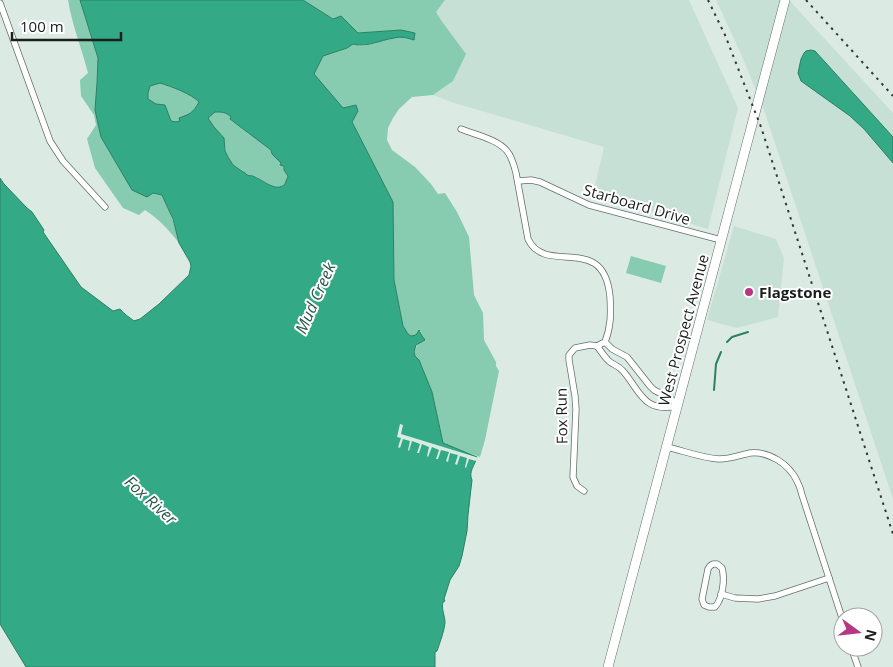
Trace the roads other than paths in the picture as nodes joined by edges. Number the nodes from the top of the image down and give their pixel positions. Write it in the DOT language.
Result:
graph roads {
  1 [pos="785,0"];
  2 [pos="0,3"];
  3 [pos="461,129"];
  4 [pos="518,181"];
  5 [pos="104,206"];
  6 [pos="722,240"];
  7 [pos="605,342"];
  8 [pos="597,346"];
  9 [pos="678,406"];
  10 [pos="667,447"];
  11 [pos="584,491"];
  12 [pos="829,578"];
  13 [pos="721,594"];
  14 [pos="838,607"];
  15 [pos="608,667"];
  1 -- 6 [label="main road, West Prospect Avenue"];
  2 -- 5 [label="street"];
  3 -- 4 [label="street"];
  4 -- 6 [label="street, Starboard Drive"];
  4 -- 7 [label="street"];
  6 -- 9 [label="main road, West Prospect Avenue"];
  7 -- 8 [label="street, Fox Run"];
  7 -- 9 [label="street"];
  8 -- 9 [label="street"];
  8 -- 11 [label="street, Fox Run"];
  9 -- 10 [label="main road, West Prospect Avenue"];
  10 -- 12 [label="street"];
  10 -- 15 [label="main road, West Prospect Avenue"];
  12 -- 13 [label="street"];
  12 -- 14 [label="street"];
  13 -- 13 [label="street"];
}
